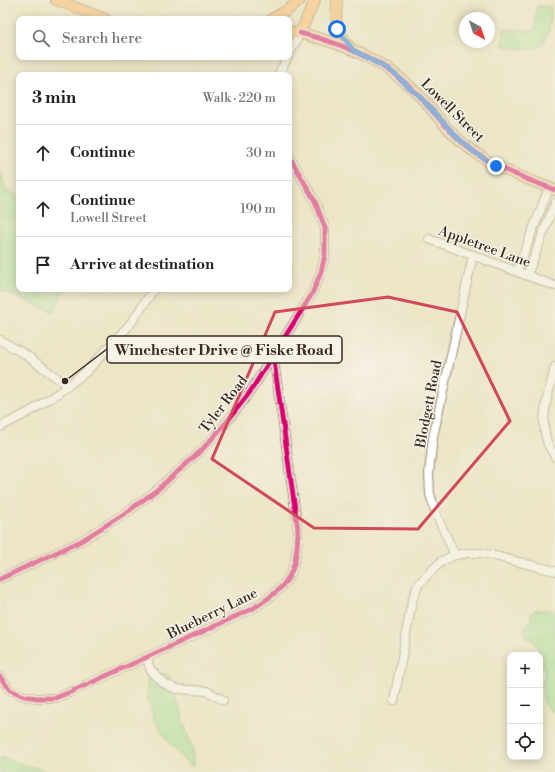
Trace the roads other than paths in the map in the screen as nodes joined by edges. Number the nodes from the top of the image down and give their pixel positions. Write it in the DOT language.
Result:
graph roads {
  1 [pos="56,0"];
  2 [pos="300,0"];
  3 [pos="315,0"];
  4 [pos="337,0"];
  5 [pos="98,16"];
  6 [pos="277,16"];
  7 [pos="292,32"];
  8 [pos="300,33"];
  9 [pos="292,50"];
  10 [pos="353,50"];
  11 [pos="287,60"];
  12 [pos="280,72"];
  13 [pos="292,161"];
  14 [pos="552,189"];
  15 [pos="555,203"];
  16 [pos="429,239"];
  17 [pos="473,255"];
  18 [pos="517,271"];
  19 [pos="527,275"];
  20 [pos="555,286"];
  21 [pos="152,292"];
  22 [pos="0,340"];
  23 [pos="273,354"];
  24 [pos="555,367"];
  25 [pos="68,386"];
  26 [pos="0,427"];
  27 [pos="555,457"];
  28 [pos="455,555"];
  29 [pos="555,571"];
  30 [pos="0,579"];
  31 [pos="146,657"];
  32 [pos="0,677"];
  33 [pos="223,700"];
  34 [pos="394,701"];
  1 -- 5 [label="main road"];
  2 -- 6 [label="main road"];
  3 -- 8 [label="main road"];
  4 -- 10 [label="main road"];
  7 -- 8 [label="main road, Lowell Street"];
  8 -- 9 [label="street"];
  8 -- 10 [label="main road, Lowell Street"];
  10 -- 14 [label="main road, Lowell Street"];
  11 -- 12 [label="street"];
  13 -- 23 [label="street, Tyler Road"];
  14 -- 18 [label="street"];
  15 -- 19 [label="street"];
  16 -- 17 [label="street, Appletree Lane"];
  17 -- 18 [label="street, Appletree Lane"];
  17 -- 28 [label="street, Blodgett Road"];
  18 -- 19 [label="street, Appletree Lane"];
  19 -- 20 [label="street, Appletree Lane"];
  21 -- 25 [label="street"];
  22 -- 25 [label="street"];
  23 -- 30 [label="street, Tyler Road"];
  23 -- 31 [label="street, Blueberry Lane"];
  24 -- 27 [label="street"];
  25 -- 26 [label="street"];
  28 -- 29 [label="street"];
  28 -- 34 [label="street"];
  31 -- 32 [label="street, Blueberry Lane"];
  31 -- 33 [label="street"];
}
